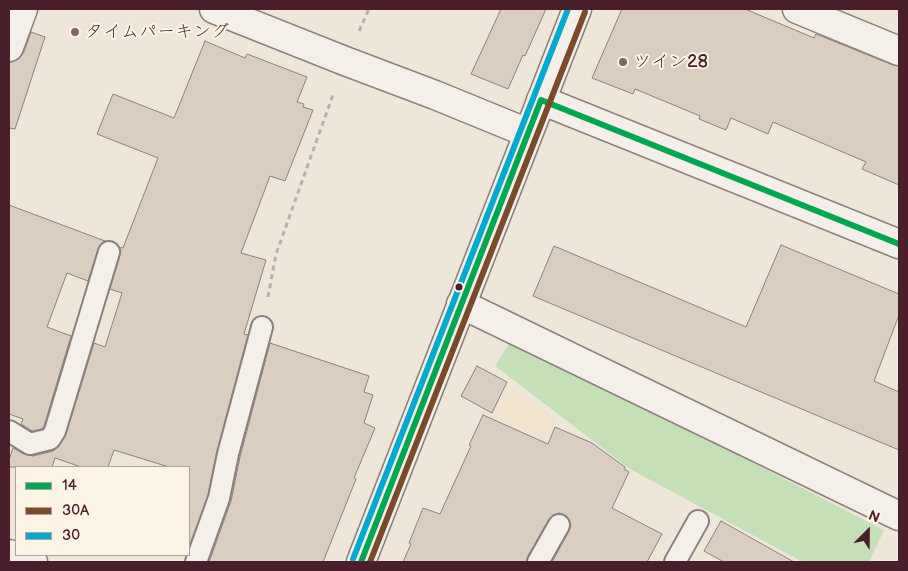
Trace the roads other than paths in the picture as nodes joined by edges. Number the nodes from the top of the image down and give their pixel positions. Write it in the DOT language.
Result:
graph roads {
  1 [pos="23,9"];
  2 [pos="218,9"];
  3 [pos="577,9"];
  4 [pos="797,9"];
  5 [pos="9,47"];
  6 [pos="899,51"];
  7 [pos="541,100"];
  8 [pos="528,133"];
  9 [pos="899,244"];
  10 [pos="110,252"];
  11 [pos="461,304"];
  12 [pos="262,327"];
  13 [pos="9,431"];
  14 [pos="899,516"];
  15 [pos="698,521"];
  16 [pos="559,525"];
  17 [pos="16,556"];
  18 [pos="32,562"];
  19 [pos="196,562"];
  20 [pos="361,562"];
  21 [pos="538,562"];
  22 [pos="675,562"];
  1 -- 5 [label="street"];
  2 -- 8 [label="street"];
  3 -- 7 [label="street"];
  4 -- 6 [label="street"];
  7 -- 8 [label="street"];
  7 -- 9 [label="street"];
  8 -- 11 [label="street"];
  10 -- 13 [label="lane"];
  11 -- 14 [label="street"];
  11 -- 20 [label="street"];
  12 -- 19 [label="lane"];
  15 -- 22 [label="lane"];
  16 -- 21 [label="lane"];
  17 -- 18 [label="street"];
}
